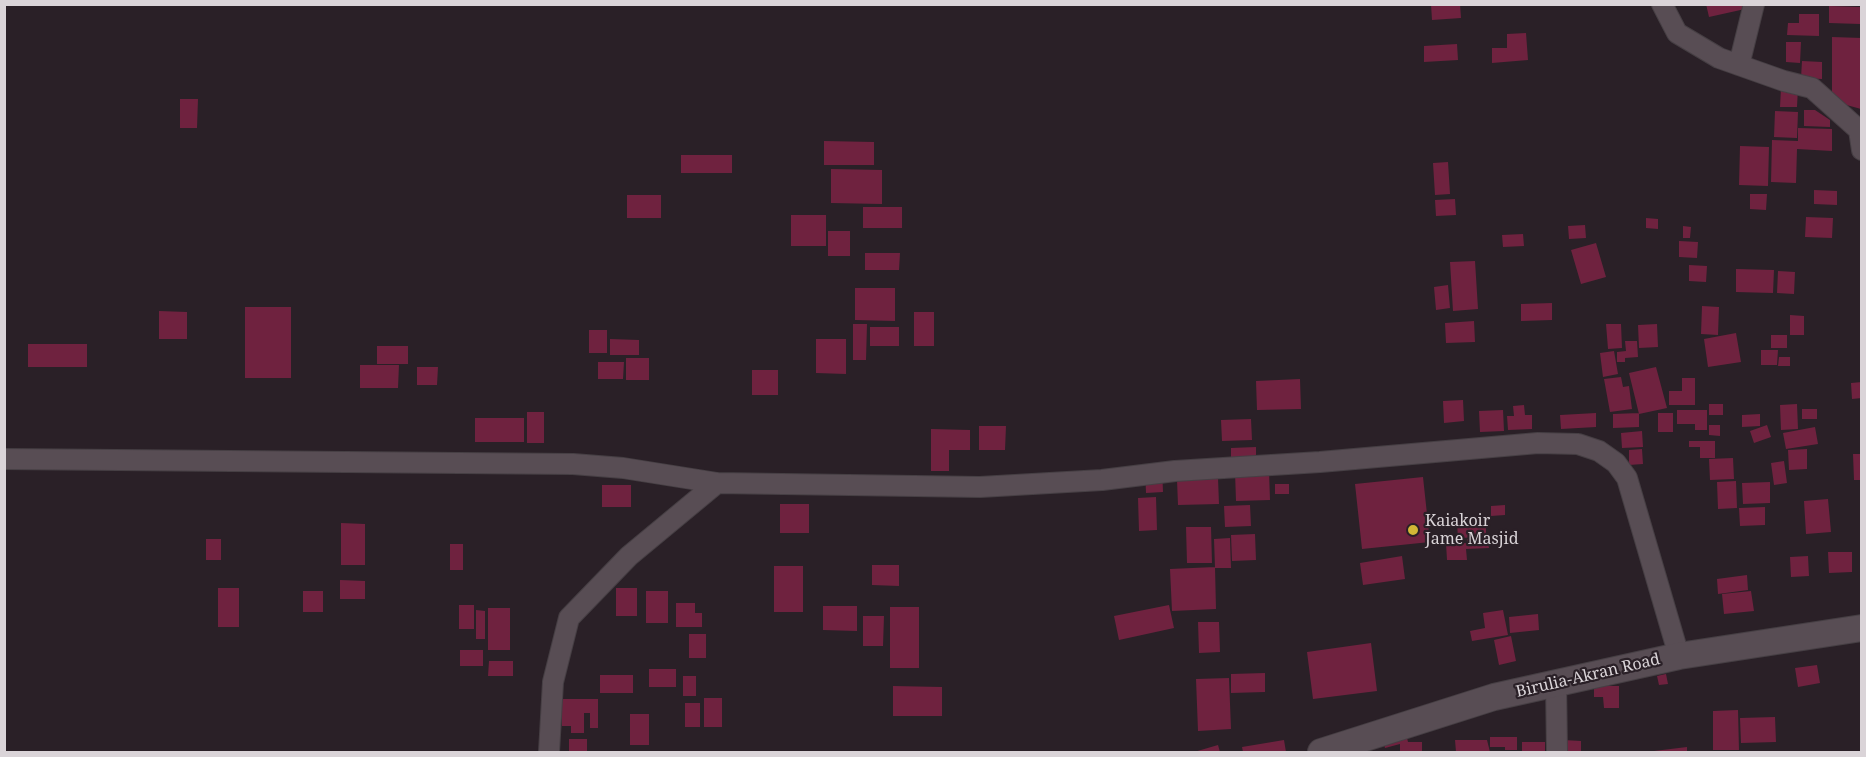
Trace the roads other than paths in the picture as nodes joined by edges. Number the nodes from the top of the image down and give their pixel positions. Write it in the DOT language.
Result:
graph roads {
  1 [pos="1662,4"];
  2 [pos="1754,4"];
  3 [pos="1739,65"];
  4 [pos="1862,150"];
  5 [pos="4,459"];
  6 [pos="717,483"];
  7 [pos="1862,628"];
  8 [pos="1679,656"];
  9 [pos="1556,683"];
  10 [pos="549,753"];
  11 [pos="1321,753"];
  12 [pos="1557,753"];
  1 -- 3 [label="street"];
  2 -- 3 [label="street"];
  3 -- 4 [label="street"];
  5 -- 6 [label="street"];
  6 -- 8 [label="street"];
  6 -- 10 [label="street"];
  7 -- 8 [label="street, Birulia-Akran Road"];
  8 -- 9 [label="street, Birulia-Akran Road"];
  9 -- 11 [label="street, Birulia-Akran Road"];
  9 -- 12 [label="street"];
}
